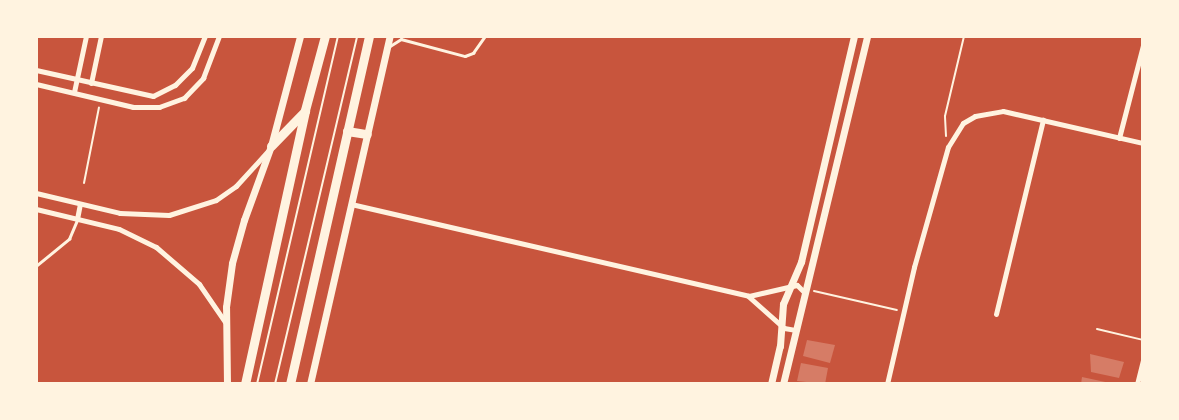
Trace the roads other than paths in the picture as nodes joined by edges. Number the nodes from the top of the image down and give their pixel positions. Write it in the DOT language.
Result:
graph roads {
  1 [pos="86,36"];
  2 [pos="101,36"];
  3 [pos="205,36"];
  4 [pos="219,36"];
  5 [pos="300,36"];
  6 [pos="326,36"];
  7 [pos="369,36"];
  8 [pos="390,36"];
  9 [pos="485,36"];
  10 [pos="854,36"];
  11 [pos="867,36"];
  12 [pos="1143,45"];
  13 [pos="387,49"];
  14 [pos="36,70"];
  15 [pos="77,79"];
  16 [pos="91,83"];
  17 [pos="36,84"];
  18 [pos="74,92"];
  19 [pos="839,102"];
  20 [pos="850,106"];
  21 [pos="305,110"];
  22 [pos="1043,120"];
  23 [pos="347,131"];
  24 [pos="367,134"];
  25 [pos="1119,138"];
  26 [pos="1143,143"];
  27 [pos="271,146"];
  28 [pos="36,193"];
  29 [pos="80,204"];
  30 [pos="351,204"];
  31 [pos="36,210"];
  32 [pos="77,219"];
  33 [pos="36,266"];
  34 [pos="790,287"];
  35 [pos="806,291"];
  36 [pos="748,296"];
  37 [pos="996,314"];
  38 [pos="225,322"];
  39 [pos="780,323"];
  40 [pos="795,330"];
  41 [pos="1143,360"];
  42 [pos="227,384"];
  43 [pos="244,384"];
  44 [pos="290,384"];
  45 [pos="310,384"];
  46 [pos="771,384"];
  47 [pos="783,384"];
  48 [pos="887,384"];
  49 [pos="1137,384"];
  1 -- 15 [label="street"];
  2 -- 16 [label="street"];
  3 -- 16 [label="street"];
  4 -- 18 [label="street"];
  5 -- 27 [label="street"];
  6 -- 21 [label="highway"];
  7 -- 23 [label="highway"];
  8 -- 13 [label="street"];
  9 -- 13 [label="lane"];
  10 -- 19 [label="street"];
  11 -- 20 [label="street"];
  12 -- 25 [label="street"];
  13 -- 24 [label="street"];
  14 -- 15 [label="street"];
  15 -- 16 [label="street"];
  15 -- 18 [label="street"];
  17 -- 18 [label="street"];
  19 -- 20 [label="street"];
  19 -- 34 [label="street"];
  20 -- 35 [label="street"];
  21 -- 27 [label="highway"];
  21 -- 43 [label="highway"];
  22 -- 25 [label="street"];
  22 -- 37 [label="street"];
  22 -- 48 [label="street"];
  23 -- 24 [label="highway"];
  23 -- 44 [label="highway"];
  24 -- 30 [label="street"];
  25 -- 26 [label="street"];
  27 -- 29 [label="street"];
  27 -- 38 [label="street"];
  28 -- 29 [label="street"];
  29 -- 32 [label="street"];
  30 -- 36 [label="street"];
  30 -- 45 [label="street"];
  31 -- 32 [label="street"];
  32 -- 33 [label="lane"];
  32 -- 38 [label="street"];
  34 -- 35 [label="street"];
  34 -- 36 [label="street"];
  34 -- 39 [label="street"];
  35 -- 40 [label="street"];
  36 -- 39 [label="street"];
  38 -- 42 [label="street"];
  39 -- 40 [label="street"];
  39 -- 46 [label="street"];
  40 -- 47 [label="street"];
  41 -- 49 [label="street"];
}
